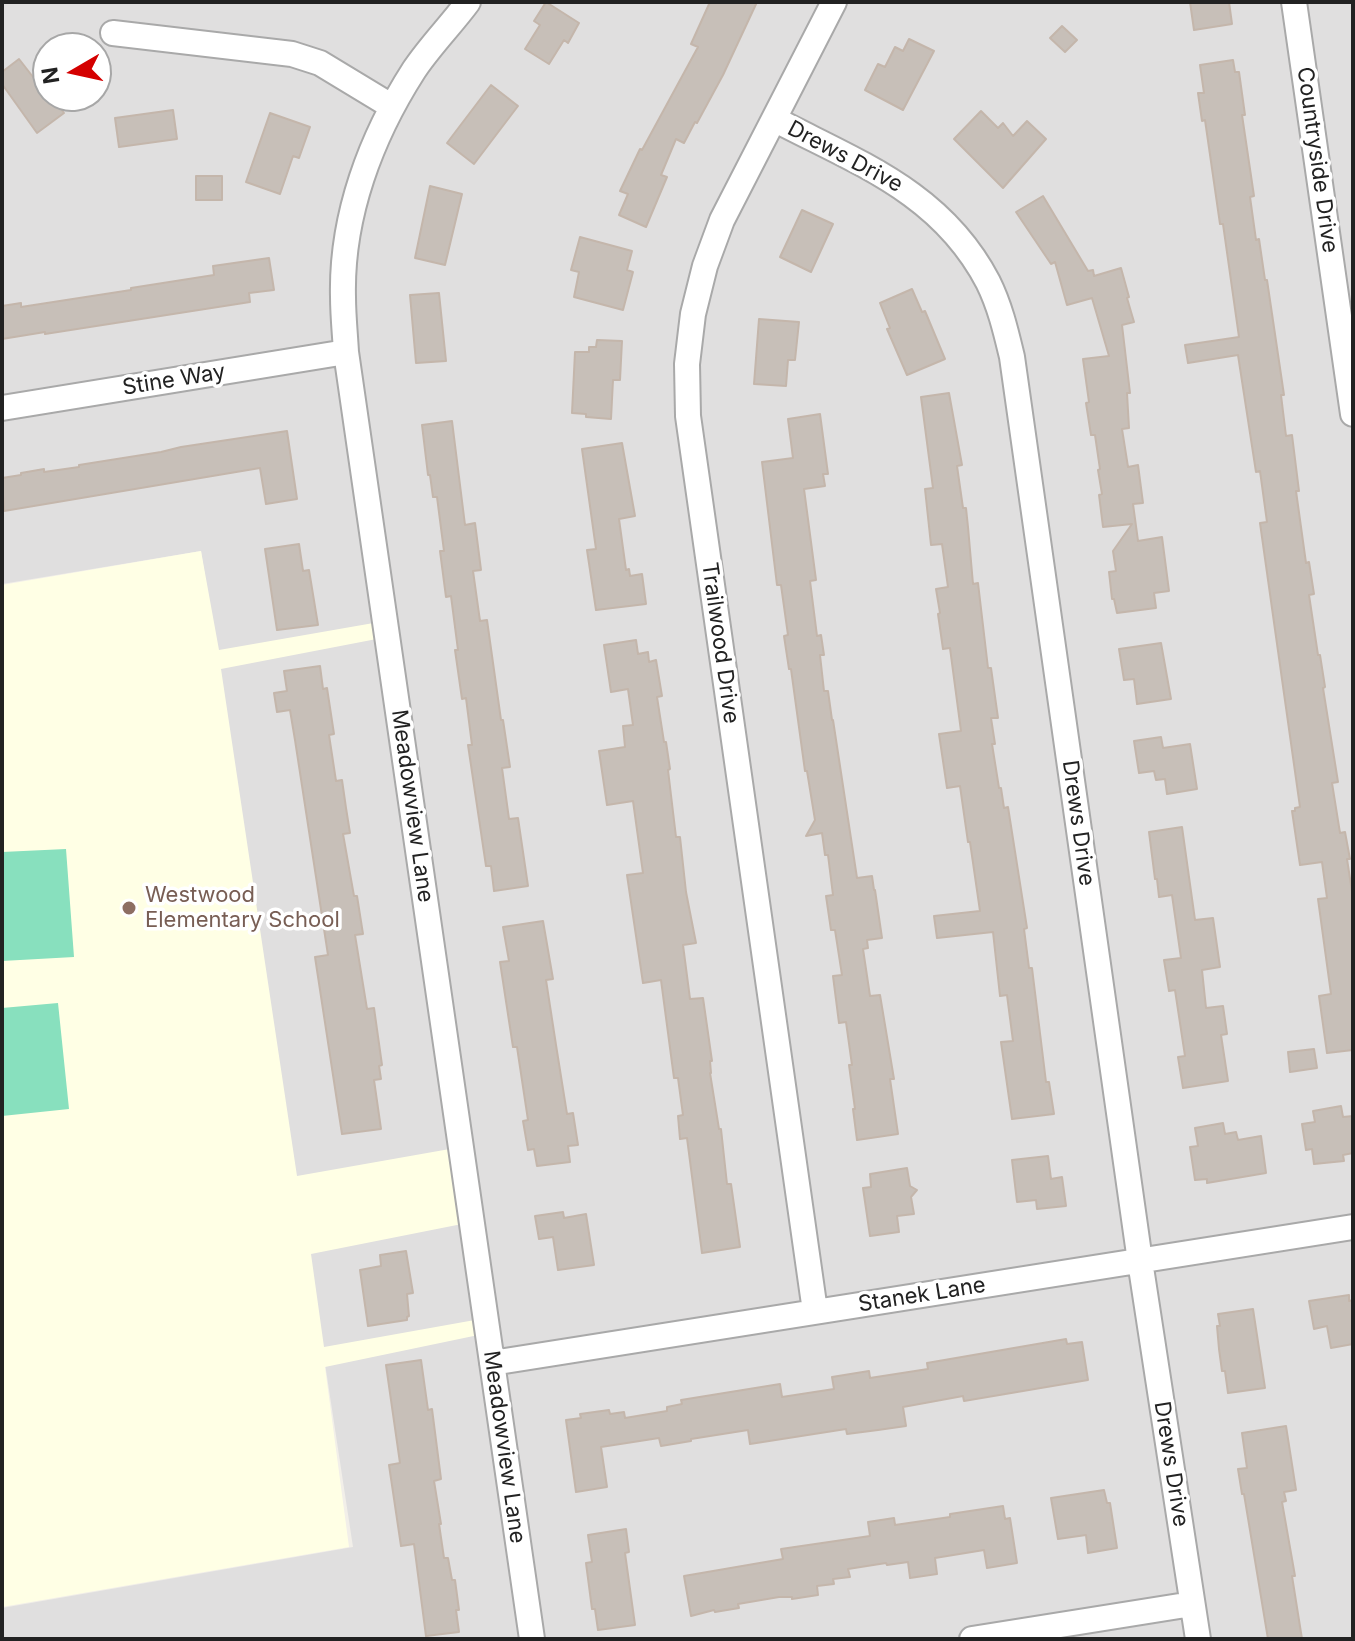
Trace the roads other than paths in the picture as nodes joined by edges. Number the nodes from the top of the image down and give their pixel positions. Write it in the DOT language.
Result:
graph roads {
  1 [pos="468,2"];
  2 [pos="834,2"];
  3 [pos="1294,2"];
  4 [pos="113,33"];
  5 [pos="391,106"];
  6 [pos="774,119"];
  7 [pos="346,352"];
  8 [pos="2,408"];
  9 [pos="1353,414"];
  10 [pos="1353,1227"];
  11 [pos="1140,1261"];
  12 [pos="815,1311"];
  13 [pos="492,1363"];
  14 [pos="1192,1604"];
  15 [pos="532,1639"];
  16 [pos="972,1639"];
  17 [pos="1198,1639"];
  1 -- 5 [label="street, Meadowview Lane"];
  2 -- 6 [label="street, Trailwood Drive"];
  3 -- 9 [label="street, Countryside Drive"];
  4 -- 5 [label="street"];
  5 -- 7 [label="street, Meadowview Lane"];
  6 -- 11 [label="street, Drews Drive"];
  6 -- 12 [label="street, Trailwood Drive"];
  7 -- 8 [label="street, Stine Way"];
  7 -- 13 [label="street, Meadowview Lane"];
  10 -- 11 [label="street, Stanek Lane"];
  11 -- 12 [label="street, Stanek Lane"];
  11 -- 14 [label="street, Drews Drive"];
  12 -- 13 [label="street, Stanek Lane"];
  13 -- 15 [label="street, Meadowview Lane"];
  14 -- 16 [label="street"];
  14 -- 17 [label="street, Drews Drive"];
}
